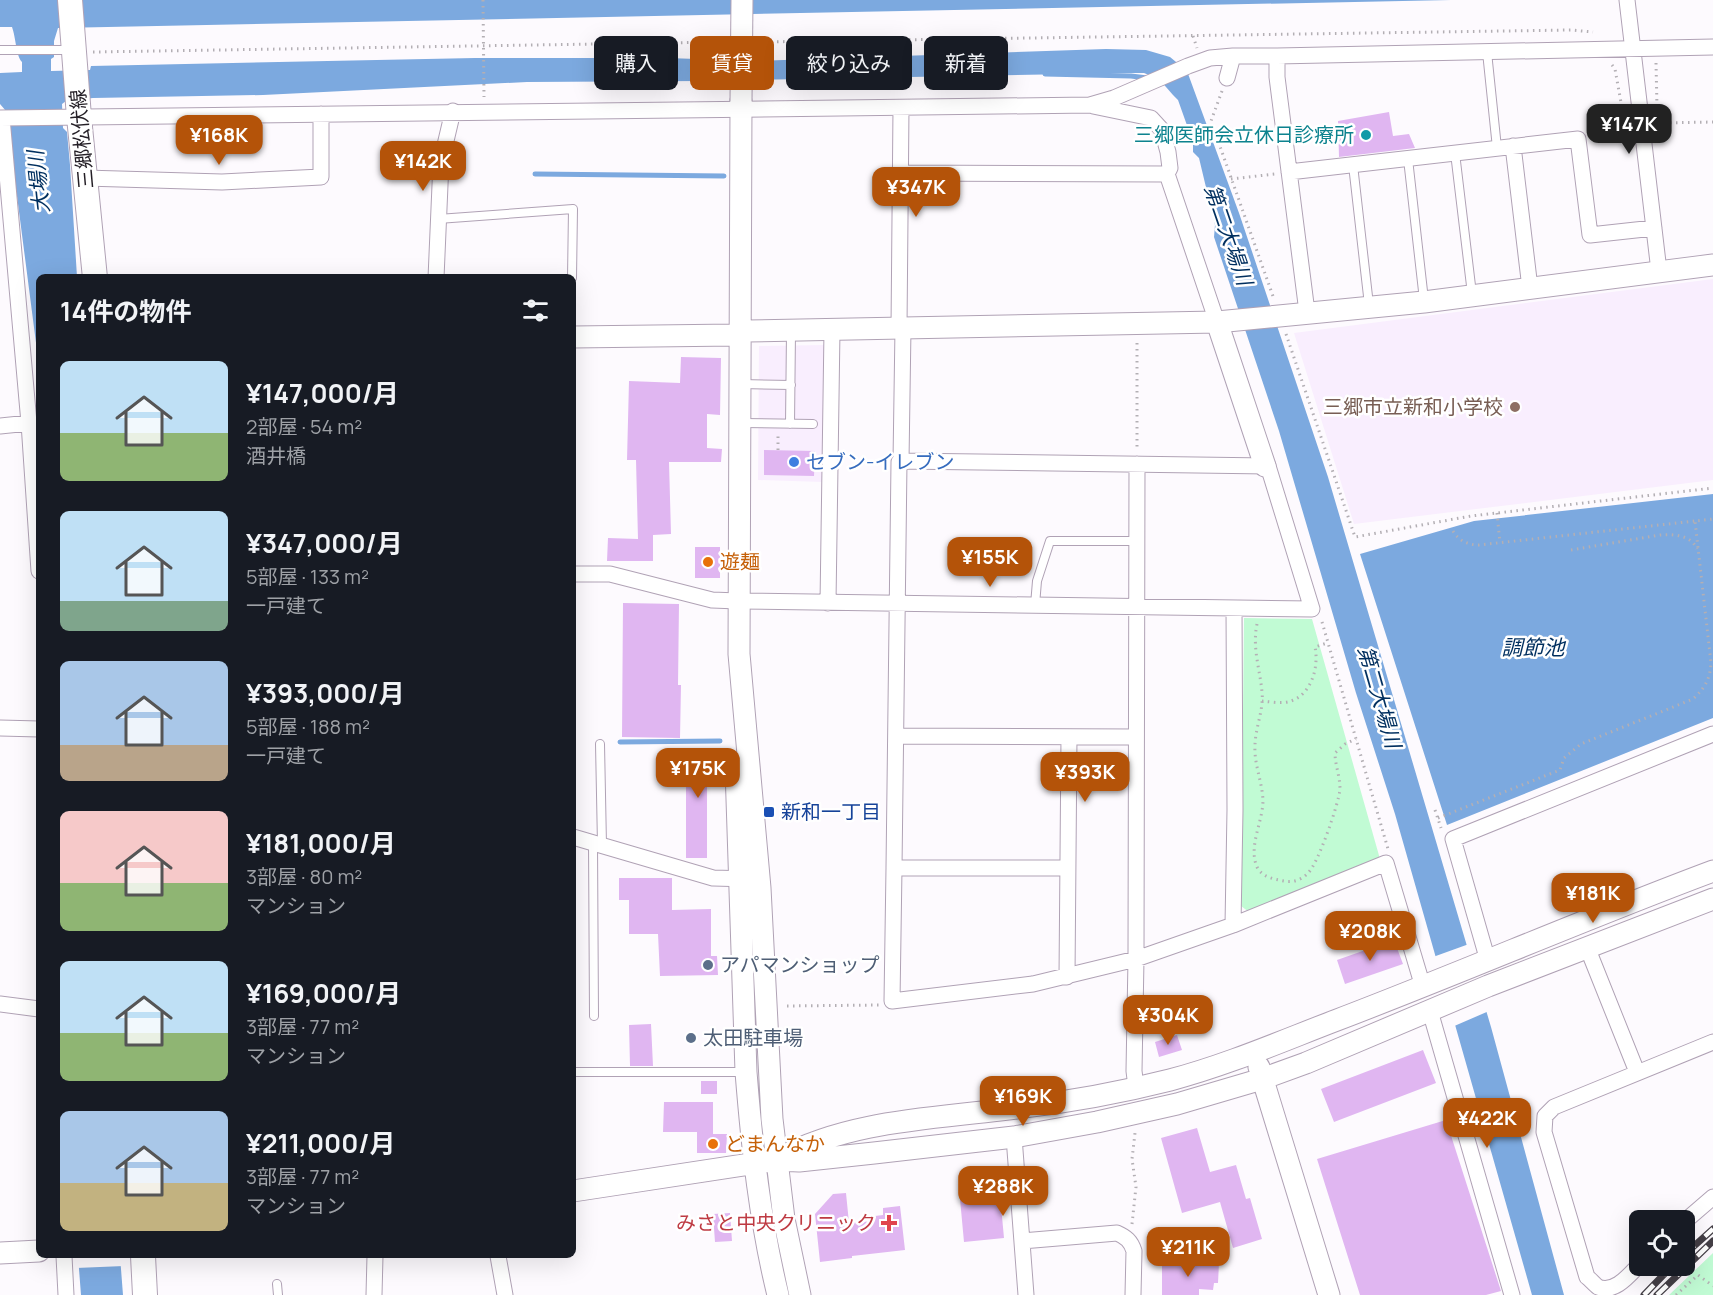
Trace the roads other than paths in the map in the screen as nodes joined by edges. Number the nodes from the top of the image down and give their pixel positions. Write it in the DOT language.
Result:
graph roads {
  1 [pos="70,0"];
  2 [pos="742,0"];
  3 [pos="1627,0"];
  4 [pos="1632,41"];
  5 [pos="1713,47"];
  6 [pos="0,50"];
  7 [pos="1487,52"];
  8 [pos="70,53"];
  9 [pos="1233,56"];
  10 [pos="1277,56"];
  11 [pos="1227,78"];
  12 [pos="1090,105"];
  13 [pos="741,106"];
  14 [pos="901,108"];
  15 [pos="453,111"];
  16 [pos="74,113"];
  17 [pos="321,114"];
  18 [pos="2,118"];
  19 [pos="1505,147"];
  20 [pos="1455,153"];
  21 [pos="1408,159"];
  22 [pos="392,161"];
  23 [pos="441,162"];
  24 [pos="1353,165"];
  25 [pos="1289,172"];
  26 [pos="899,173"];
  27 [pos="1167,174"];
  28 [pos="85,178"];
  29 [pos="438,219"];
  30 [pos="1654,228"];
  31 [pos="1713,265"];
  32 [pos="1659,271"];
  33 [pos="95,274"];
  34 [pos="436,274"];
  35 [pos="573,274"];
  36 [pos="1530,288"];
  37 [pos="1472,295"];
  38 [pos="1424,302"];
  39 [pos="1369,307"];
  40 [pos="1307,312"];
  41 [pos="1222,321"];
  42 [pos="901,328"];
  43 [pos="791,330"];
  44 [pos="832,330"];
  45 [pos="740,333"];
  46 [pos="576,337"];
  47 [pos="740,384"];
  48 [pos="791,385"];
  49 [pos="29,423"];
  50 [pos="740,423"];
  51 [pos="790,424"];
  52 [pos="813,424"];
  53 [pos="0,426"];
  54 [pos="901,461"];
  55 [pos="1137,464"];
  56 [pos="1265,466"];
  57 [pos="36,527"];
  58 [pos="1137,542"];
  59 [pos="576,573"];
  60 [pos="738,602"];
  61 [pos="828,603"];
  62 [pos="896,604"];
  63 [pos="1035,605"];
  64 [pos="1136,606"];
  65 [pos="1234,608"];
  66 [pos="0,728"];
  67 [pos="36,729"];
  68 [pos="1713,734"];
  69 [pos="896,736"];
  70 [pos="1069,737"];
  71 [pos="1136,737"];
  72 [pos="600,744"];
  73 [pos="576,838"];
  74 [pos="597,844"];
  75 [pos="894,868"];
  76 [pos="1068,868"];
  77 [pos="1713,871"];
  78 [pos="749,879"];
  79 [pos="1713,899"];
  80 [pos="1233,925"];
  81 [pos="1587,947"];
  82 [pos="1136,959"];
  83 [pos="1484,963"];
  84 [pos="1067,977"];
  85 [pos="1427,986"];
  86 [pos="0,1004"];
  87 [pos="36,1009"];
  88 [pos="1434,1010"];
  89 [pos="594,1016"];
  90 [pos="1713,1042"];
  91 [pos="1254,1052"];
  92 [pos="576,1072"];
  93 [pos="746,1072"];
  94 [pos="1637,1072"];
  95 [pos="1262,1079"];
  96 [pos="1136,1088"];
  97 [pos="1014,1137"];
  98 [pos="777,1160"];
  99 [pos="754,1163"];
  100 [pos="576,1191"];
  101 [pos="1713,1197"];
  102 [pos="1695,1213"];
  103 [pos="1022,1241"];
  104 [pos="36,1251"];
  105 [pos="0,1253"];
  106 [pos="64,1258"];
  107 [pos="143,1258"];
  108 [pos="375,1258"];
  109 [pos="498,1258"];
  110 [pos="1629,1274"];
  111 [pos="277,1284"];
  112 [pos="66,1295"];
  113 [pos="145,1295"];
  114 [pos="278,1295"];
  115 [pos="374,1295"];
  116 [pos="505,1295"];
  117 [pos="778,1295"];
  118 [pos="800,1295"];
  119 [pos="1026,1295"];
  120 [pos="1133,1295"];
  121 [pos="1329,1295"];
  122 [pos="1512,1295"];
  1 -- 8 [label="main road, 三郷松伏線"];
  2 -- 13 [label="street, bridge"];
  3 -- 4 [label="street"];
  4 -- 5 [label="street"];
  4 -- 7 [label="street"];
  4 -- 30 [label="street"];
  6 -- 8 [label="lane"];
  7 -- 10 [label="street"];
  7 -- 19 [label="lane"];
  8 -- 16 [label="main road, 三郷松伏線"];
  9 -- 10 [label="street"];
  9 -- 11 [label="street"];
  9 -- 12 [label="street"];
  10 -- 25 [label="street"];
  12 -- 14 [label="street"];
  12 -- 27 [label="street"];
  13 -- 14 [label="street"];
  13 -- 15 [label="street"];
  13 -- 45 [label="street"];
  14 -- 26 [label="street"];
  15 -- 17 [label="street"];
  15 -- 23 [label="street"];
  16 -- 17 [label="street"];
  16 -- 18 [label="street"];
  16 -- 28 [label="main road, 三郷松伏線"];
  17 -- 28 [label="street"];
  18 -- 49 [label="street"];
  19 -- 20 [label="street"];
  19 -- 30 [label="street"];
  19 -- 36 [label="street"];
  20 -- 21 [label="street"];
  20 -- 37 [label="lane"];
  21 -- 24 [label="street"];
  21 -- 38 [label="lane"];
  22 -- 23 [label="lane"];
  23 -- 29 [label="street"];
  24 -- 25 [label="street"];
  24 -- 39 [label="lane"];
  25 -- 40 [label="street"];
  26 -- 27 [label="street"];
  26 -- 42 [label="street"];
  27 -- 41 [label="street"];
  28 -- 33 [label="main road, 三郷松伏線"];
  29 -- 34 [label="street"];
  29 -- 35 [label="lane"];
  30 -- 32 [label="street"];
  31 -- 32 [label="street"];
  32 -- 36 [label="street"];
  36 -- 37 [label="street"];
  37 -- 38 [label="street"];
  38 -- 39 [label="street"];
  39 -- 40 [label="street"];
  40 -- 41 [label="street"];
  41 -- 42 [label="street"];
  41 -- 56 [label="street"];
  42 -- 44 [label="street"];
  42 -- 54 [label="street"];
  43 -- 44 [label="street"];
  43 -- 45 [label="street"];
  43 -- 48 [label="lane"];
  44 -- 61 [label="street"];
  45 -- 46 [label="street"];
  45 -- 47 [label="street"];
  47 -- 48 [label="lane"];
  47 -- 50 [label="street"];
  48 -- 51 [label="lane"];
  49 -- 53 [label="street"];
  49 -- 57 [label="street"];
  50 -- 51 [label="lane"];
  50 -- 60 [label="street"];
  51 -- 52 [label="lane"];
  54 -- 55 [label="street"];
  54 -- 62 [label="street"];
  55 -- 56 [label="street"];
  55 -- 58 [label="street"];
  56 -- 65 [label="street"];
  58 -- 63 [label="lane"];
  58 -- 64 [label="street"];
  59 -- 60 [label="street"];
  60 -- 61 [label="street"];
  60 -- 78 [label="street"];
  61 -- 62 [label="street"];
  62 -- 63 [label="street"];
  62 -- 69 [label="street"];
  63 -- 64 [label="street"];
  64 -- 65 [label="street"];
  64 -- 71 [label="street"];
  65 -- 80 [label="street"];
  66 -- 67 [label="street"];
  68 -- 83 [label="street"];
  69 -- 70 [label="street"];
  69 -- 75 [label="street"];
  70 -- 71 [label="street"];
  70 -- 76 [label="street"];
  71 -- 82 [label="street"];
  72 -- 74 [label="lane"];
  73 -- 74 [label="street"];
  74 -- 78 [label="street"];
  74 -- 89 [label="lane"];
  75 -- 76 [label="street"];
  75 -- 84 [label="street"];
  76 -- 84 [label="street"];
  77 -- 83 [label="street"];
  78 -- 93 [label="street"];
  78 -- 98 [label="street"];
  79 -- 81 [label="street"];
  80 -- 82 [label="street"];
  80 -- 85 [label="street"];
  81 -- 88 [label="street"];
  81 -- 94 [label="street"];
  82 -- 84 [label="street"];
  82 -- 96 [label="street"];
  83 -- 85 [label="street"];
  85 -- 91 [label="street"];
  86 -- 87 [label="street"];
  88 -- 95 [label="street"];
  88 -- 122 [label="street"];
  90 -- 94 [label="street"];
  91 -- 95 [label="street"];
  91 -- 96 [label="street"];
  92 -- 93 [label="lane"];
  93 -- 99 [label="street"];
  94 -- 110 [label="street"];
  95 -- 97 [label="street"];
  95 -- 121 [label="street"];
  96 -- 98 [label="street"];
  97 -- 98 [label="street"];
  97 -- 103 [label="street"];
  98 -- 99 [label="street"];
  98 -- 118 [label="street"];
  99 -- 100 [label="street"];
  99 -- 117 [label="street"];
  101 -- 102 [label="street"];
  103 -- 119 [label="street"];
  103 -- 120 [label="street"];
  104 -- 105 [label="street"];
  106 -- 112 [label="street"];
  107 -- 113 [label="main road"];
  108 -- 115 [label="street"];
  109 -- 116 [label="street"];
  111 -- 114 [label="lane"];
}
